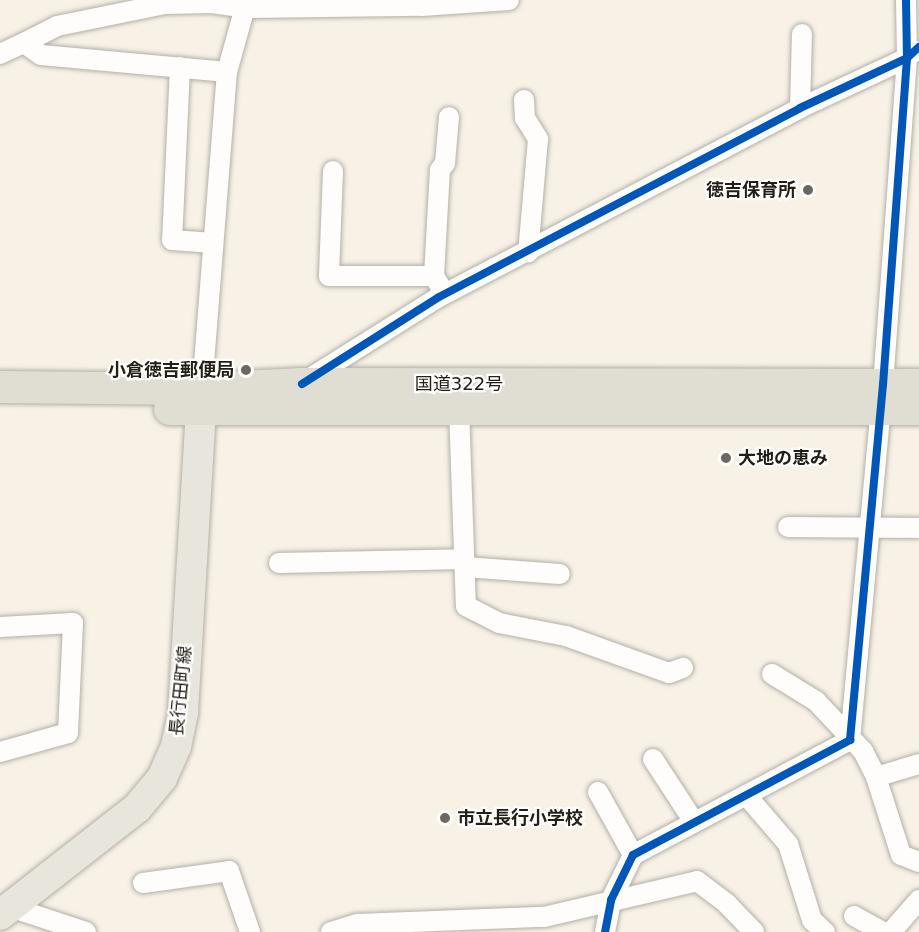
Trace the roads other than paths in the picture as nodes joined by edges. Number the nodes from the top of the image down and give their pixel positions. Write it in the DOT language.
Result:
graph roads {
  1 [pos="509,0"];
  2 [pos="906,0"];
  3 [pos="467,2"];
  4 [pos="422,3"];
  5 [pos="246,4"];
  6 [pos="802,34"];
  7 [pos="24,43"];
  8 [pos="0,54"];
  9 [pos="915,55"];
  10 [pos="180,67"];
  11 [pos="227,72"];
  12 [pos="524,100"];
  13 [pos="800,108"];
  14 [pos="448,117"];
  15 [pos="911,121"];
  16 [pos="333,171"];
  17 [pos="213,243"];
  18 [pos="528,253"];
  19 [pos="434,276"];
  20 [pos="445,294"];
  21 [pos="302,384"];
  22 [pos="919,385"];
  23 [pos="0,387"];
  24 [pos="881,398"];
  25 [pos="200,399"];
  26 [pos="0,408"];
  27 [pos="459,409"];
  28 [pos="919,409"];
  29 [pos="788,527"];
  30 [pos="868,527"];
  31 [pos="919,528"];
  32 [pos="279,563"];
  33 [pos="465,563"];
  34 [pos="560,574"];
  35 [pos="0,627"];
  36 [pos="683,668"];
  37 [pos="772,674"];
  38 [pos="850,740"];
  39 [pos="0,752"];
  40 [pos="653,759"];
  41 [pos="919,764"];
  42 [pos="876,777"];
  43 [pos="598,792"];
  44 [pos="746,795"];
  45 [pos="694,822"];
  46 [pos="633,855"];
  47 [pos="919,862"];
  48 [pos="143,883"];
  49 [pos="611,900"];
  50 [pos="919,900"];
  51 [pos="5,911"];
  52 [pos="854,916"];
  53 [pos="543,924"];
  54 [pos="463,926"];
  55 [pos="367,928"];
  56 [pos="86,932"];
  57 [pos="250,932"];
  58 [pos="331,932"];
  59 [pos="605,932"];
  60 [pos="754,932"];
  61 [pos="825,932"];
  62 [pos="884,932"];
  63 [pos="891,932"];
  1 -- 3 [label="street"];
  2 -- 9 [label="street"];
  3 -- 4 [label="street"];
  4 -- 5 [label="street"];
  5 -- 7 [label="street"];
  5 -- 11 [label="street"];
  6 -- 13 [label="street"];
  7 -- 8 [label="street"];
  7 -- 10 [label="street"];
  9 -- 13 [label="street"];
  9 -- 15 [label="street"];
  10 -- 11 [label="street"];
  10 -- 17 [label="street"];
  11 -- 17 [label="street"];
  12 -- 18 [label="street"];
  13 -- 18 [label="street"];
  14 -- 19 [label="street"];
  15 -- 24 [label="street"];
  16 -- 19 [label="street"];
  17 -- 25 [label="street"];
  18 -- 20 [label="street"];
  19 -- 20 [label="street"];
  20 -- 21 [label="street"];
  21 -- 24 [label="highway, 国道322号"];
  21 -- 25 [label="highway, 国道322号"];
  22 -- 24 [label="highway, 国道322号"];
  23 -- 25 [label="highway, 国道322号"];
  24 -- 27 [label="highway, 国道322号"];
  24 -- 28 [label="highway, 国道322号"];
  24 -- 30 [label="street"];
  25 -- 26 [label="highway, 国道322号"];
  25 -- 27 [label="highway, 国道322号"];
  25 -- 51 [label="main road, 長行田町線"];
  27 -- 33 [label="street"];
  29 -- 30 [label="street"];
  30 -- 31 [label="street"];
  30 -- 38 [label="street"];
  32 -- 33 [label="street"];
  33 -- 34 [label="street"];
  33 -- 36 [label="street"];
  35 -- 39 [label="street"];
  37 -- 38 [label="street"];
  38 -- 42 [label="street"];
  38 -- 44 [label="street"];
  40 -- 45 [label="street"];
  41 -- 42 [label="street"];
  42 -- 47 [label="street"];
  43 -- 46 [label="street"];
  44 -- 45 [label="street"];
  44 -- 61 [label="street"];
  45 -- 46 [label="street"];
  46 -- 49 [label="street"];
  48 -- 57 [label="street"];
  49 -- 53 [label="street"];
  49 -- 59 [label="street"];
  49 -- 60 [label="street"];
  50 -- 63 [label="street"];
  51 -- 56 [label="street"];
  52 -- 62 [label="street"];
  53 -- 54 [label="street"];
  54 -- 55 [label="street"];
  55 -- 58 [label="street"];
}
